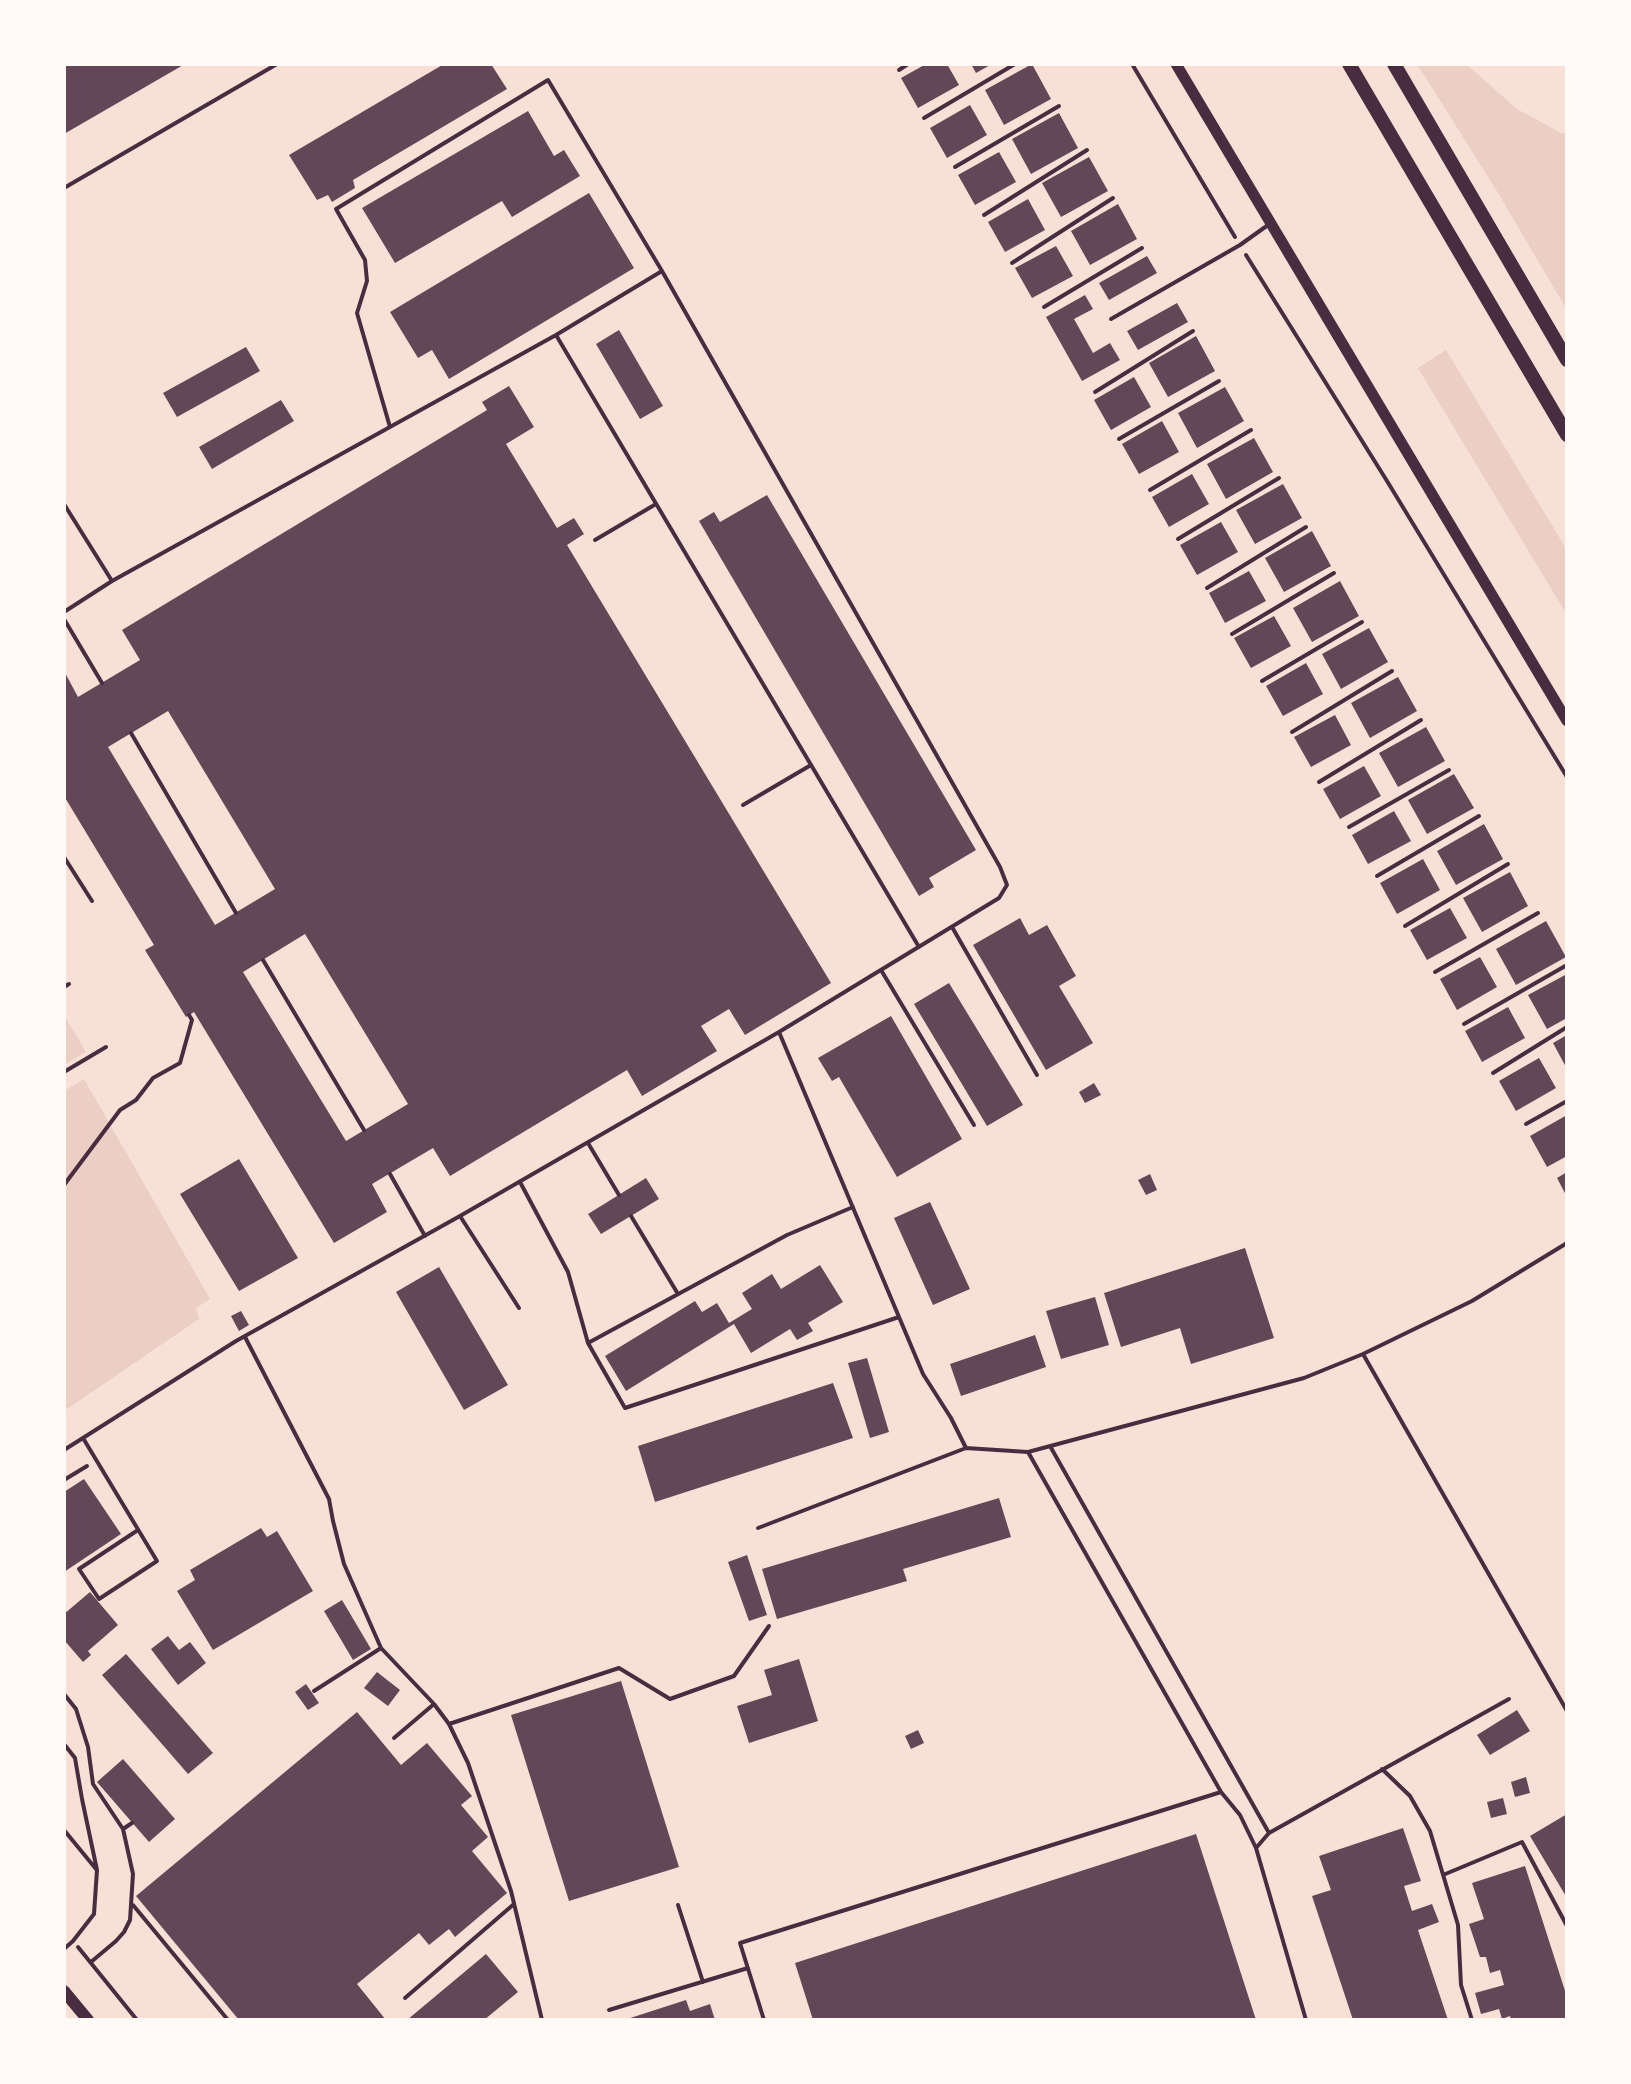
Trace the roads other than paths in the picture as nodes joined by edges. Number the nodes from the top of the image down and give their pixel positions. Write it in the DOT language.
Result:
graph roads {
  1 [pos="277,64"];
  2 [pos="908,64"];
  3 [pos="1015,64"];
  4 [pos="1176,64"];
  5 [pos="1349,64"];
  6 [pos="1394,64"];
  7 [pos="899,70"];
  8 [pos="1059,106"];
  9 [pos="924,118"];
  10 [pos="1087,150"];
  11 [pos="955,167"];
  12 [pos="64,188"];
  13 [pos="1113,198"];
  14 [pos="984,215"];
  15 [pos="1270,224"];
  16 [pos="1142,248"];
  17 [pos="1012,263"];
  18 [pos="662,271"];
  19 [pos="1044,307"];
  20 [pos="1111,319"];
  21 [pos="1193,331"];
  22 [pos="556,335"];
  23 [pos="1567,360"];
  24 [pos="1219,381"];
  25 [pos="1095,392"];
  26 [pos="390,427"];
  27 [pos="1251,430"];
  28 [pos="1567,435"];
  29 [pos="1119,439"];
  30 [pos="1279,478"];
  31 [pos="1150,490"];
  32 [pos="64,504"];
  33 [pos="656,504"];
  34 [pos="1306,527"];
  35 [pos="1178,539"];
  36 [pos="595,540"];
  37 [pos="1334,573"];
  38 [pos="112,581"];
  39 [pos="1207,588"];
  40 [pos="64,612"];
  41 [pos="64,619"];
  42 [pos="1362,622"];
  43 [pos="1232,634"];
  44 [pos="1392,671"];
  45 [pos="1262,681"];
  46 [pos="102,683"];
  47 [pos="1421,720"];
  48 [pos="1567,721"];
  49 [pos="1292,732"];
  50 [pos="131,733"];
  51 [pos="811,765"];
  52 [pos="1449,770"];
  53 [pos="1319,782"];
  54 [pos="743,805"];
  55 [pos="1479,816"];
  56 [pos="1349,827"];
  57 [pos="64,857"];
  58 [pos="1508,864"];
  59 [pos="1377,876"];
  60 [pos="92,901"];
  61 [pos="236,913"];
  62 [pos="1538,913"];
  63 [pos="1405,926"];
  64 [pos="952,927"];
  65 [pos="919,947"];
  66 [pos="263,960"];
  67 [pos="1567,965"];
  68 [pos="881,970"];
  69 [pos="1435,972"];
  70 [pos="1464,1024"];
  71 [pos="1567,1027"];
  72 [pos="779,1032"];
  73 [pos="106,1047"];
  74 [pos="64,1072"];
  75 [pos="1493,1073"];
  76 [pos="1037,1075"];
  77 [pos="1567,1101"];
  78 [pos="1526,1124"];
  79 [pos="974,1125"];
  80 [pos="364,1130"];
  81 [pos="588,1143"];
  82 [pos="390,1174"];
  83 [pos="520,1182"];
  84 [pos="619,1195"];
  85 [pos="853,1207"];
  86 [pos="460,1216"];
  87 [pos="631,1216"];
  88 [pos="425,1236"];
  89 [pos="1567,1243"];
  90 [pos="678,1294"];
  91 [pos="519,1308"];
  92 [pos="899,1317"];
  93 [pos="245,1336"];
  94 [pos="588,1343"];
  95 [pos="1363,1354"];
  96 [pos="83,1438"];
  97 [pos="1050,1446"];
  98 [pos="966,1448"];
  99 [pos="64,1450"];
  100 [pos="1028,1452"];
  101 [pos="758,1528"];
  102 [pos="138,1530"];
  103 [pos="769,1626"];
  104 [pos="381,1648"];
  105 [pos="314,1691"];
  106 [pos="1509,1699"];
  107 [pos="434,1704"];
  108 [pos="1567,1711"];
  109 [pos="449,1724"];
  110 [pos="394,1738"];
  111 [pos="64,1744"];
  112 [pos="1382,1769"];
  113 [pos="1221,1792"];
  114 [pos="64,1830"];
  115 [pos="1269,1833"];
  116 [pos="1256,1848"];
  117 [pos="97,1870"];
  118 [pos="1443,1875"];
  119 [pos="514,1904"];
  120 [pos="678,1905"];
  121 [pos="1567,1926"];
  122 [pos="64,1949"];
  123 [pos="748,1968"];
  124 [pos="703,1982"];
  125 [pos="64,1991"];
  126 [pos="405,1998"];
  127 [pos="609,2010"];
  128 [pos="88,2020"];
  129 [pos="542,2020"];
  130 [pos="764,2020"];
  131 [pos="1306,2020"];
  132 [pos="1472,2020"];
  1 -- 12 [label="lane"];
  2 -- 7 [label="lane"];
  3 -- 9 [label="lane"];
  4 -- 15 [label="street"];
  5 -- 28 [label="highway"];
  6 -- 23 [label="highway"];
  8 -- 11 [label="lane"];
  10 -- 14 [label="lane"];
  13 -- 17 [label="lane"];
  15 -- 20 [label="lane"];
  15 -- 48 [label="street"];
  16 -- 19 [label="lane"];
  18 -- 22 [label="lane"];
  18 -- 26 [label="lane"];
  18 -- 64 [label="lane"];
  21 -- 25 [label="lane"];
  22 -- 26 [label="lane"];
  22 -- 33 [label="lane"];
  24 -- 29 [label="lane"];
  26 -- 38 [label="lane"];
  27 -- 31 [label="lane"];
  30 -- 35 [label="lane"];
  32 -- 38 [label="lane"];
  33 -- 36 [label="lane"];
  33 -- 51 [label="lane"];
  34 -- 39 [label="lane"];
  37 -- 43 [label="lane"];
  38 -- 40 [label="lane"];
  41 -- 46 [label="lane"];
  42 -- 45 [label="lane"];
  44 -- 49 [label="lane"];
  47 -- 53 [label="lane"];
  50 -- 61 [label="lane"];
  51 -- 54 [label="lane"];
  51 -- 65 [label="lane"];
  52 -- 56 [label="lane"];
  55 -- 59 [label="lane"];
  57 -- 60 [label="lane"];
  58 -- 63 [label="lane"];
  62 -- 69 [label="lane"];
  64 -- 65 [label="lane"];
  64 -- 76 [label="lane"];
  65 -- 68 [label="lane"];
  66 -- 80 [label="lane"];
  67 -- 70 [label="lane"];
  68 -- 72 [label="lane"];
  68 -- 79 [label="lane"];
  71 -- 75 [label="lane"];
  72 -- 81 [label="lane"];
  72 -- 85 [label="lane"];
  73 -- 74 [label="lane"];
  77 -- 78 [label="lane"];
  81 -- 83 [label="lane"];
  81 -- 84 [label="lane"];
  82 -- 88 [label="lane"];
  83 -- 86 [label="lane"];
  83 -- 94 [label="lane"];
  85 -- 90 [label="lane"];
  85 -- 92 [label="lane"];
  86 -- 88 [label="lane"];
  86 -- 91 [label="lane"];
  87 -- 90 [label="lane"];
  88 -- 93 [label="lane"];
  89 -- 95 [label="lane"];
  90 -- 94 [label="lane"];
  92 -- 94 [label="lane"];
  92 -- 98 [label="lane"];
  93 -- 96 [label="lane"];
  93 -- 104 [label="lane"];
  95 -- 97 [label="lane"];
  95 -- 108 [label="lane"];
  96 -- 99 [label="lane"];
  96 -- 102 [label="lane"];
  97 -- 100 [label="lane"];
  97 -- 115 [label="lane"];
  98 -- 100 [label="lane"];
  98 -- 101 [label="lane"];
  100 -- 113 [label="lane"];
  102 -- 102 [label="lane"];
  103 -- 109 [label="lane"];
  104 -- 105 [label="lane"];
  104 -- 107 [label="lane"];
  106 -- 112 [label="lane"];
  107 -- 109 [label="lane"];
  107 -- 110 [label="lane"];
  109 -- 119 [label="lane"];
  111 -- 117 [label="lane"];
  112 -- 115 [label="lane"];
  112 -- 118 [label="lane"];
  113 -- 116 [label="lane"];
  113 -- 123 [label="lane"];
  114 -- 117 [label="lane"];
  115 -- 116 [label="lane"];
  116 -- 131 [label="lane"];
  117 -- 122 [label="lane"];
  118 -- 121 [label="lane"];
  118 -- 132 [label="lane"];
  119 -- 126 [label="lane"];
  119 -- 129 [label="lane"];
  120 -- 124 [label="lane"];
  123 -- 124 [label="lane"];
  123 -- 130 [label="lane"];
  124 -- 127 [label="lane"];
  125 -- 128 [label="main road"];
}
